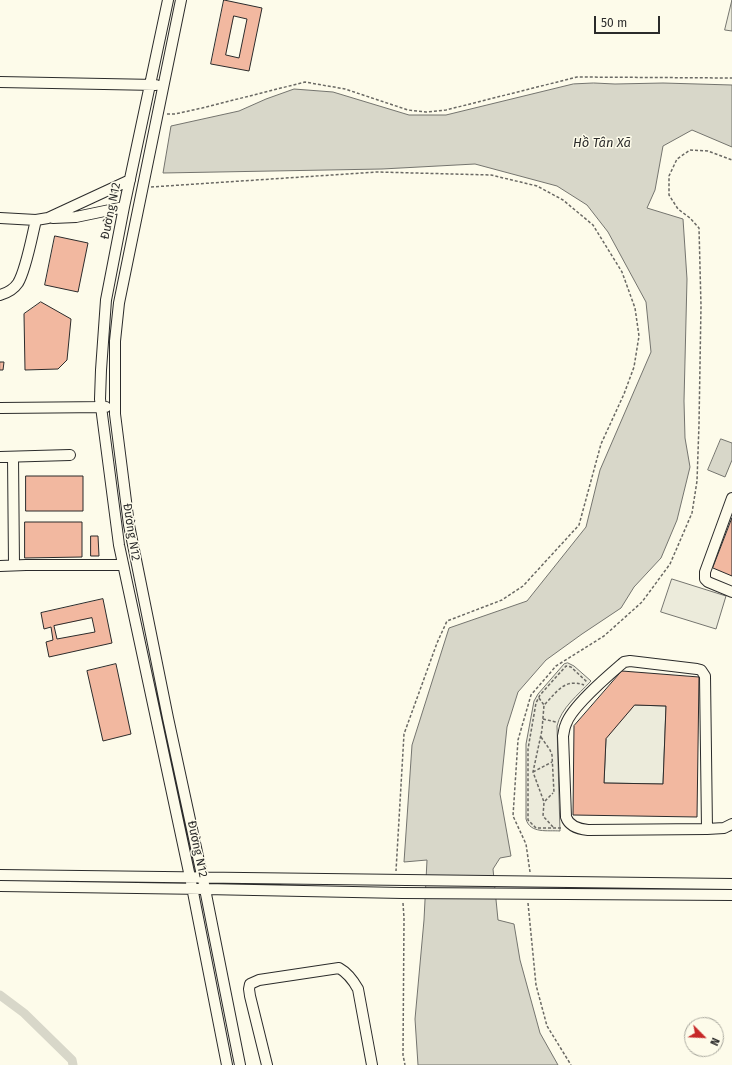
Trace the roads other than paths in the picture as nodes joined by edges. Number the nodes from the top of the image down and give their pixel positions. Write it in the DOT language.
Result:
graph roads {
  1 [pos="168,0"];
  2 [pos="182,0"];
  3 [pos="0,82"];
  4 [pos="150,85"];
  5 [pos="164,85"];
  6 [pos="130,180"];
  7 [pos="124,207"];
  8 [pos="0,218"];
  9 [pos="48,218"];
  10 [pos="36,220"];
  11 [pos="0,295"];
  12 [pos="101,407"];
  13 [pos="114,407"];
  14 [pos="0,408"];
  15 [pos="70,455"];
  16 [pos="0,457"];
  17 [pos="13,457"];
  18 [pos="732,498"];
  19 [pos="14,565"];
  20 [pos="123,565"];
  21 [pos="0,566"];
  22 [pos="732,592"];
  23 [pos="732,824"];
  24 [pos="707,829"];
  25 [pos="0,875"];
  26 [pos="190,877"];
  27 [pos="202,877"];
  28 [pos="732,884"];
  29 [pos="0,886"];
  30 [pos="205,888"];
  31 [pos="192,889"];
  32 [pos="732,895"];
  33 [pos="228,1065"];
  34 [pos="240,1065"];
  35 [pos="267,1065"];
  36 [pos="372,1065"];
  1 -- 4 [label="street, Đường N12"];
  2 -- 5 [label="street, Đường N12"];
  3 -- 4 [label="street"];
  4 -- 5 [label="street"];
  4 -- 6 [label="street, Đường N12"];
  5 -- 13 [label="street, Đường N12"];
  6 -- 7 [label="street, Đường N12"];
  6 -- 9 [label="street"];
  7 -- 9 [label="street"];
  7 -- 12 [label="street, Đường N12"];
  8 -- 10 [label="street"];
  9 -- 10 [label="street"];
  10 -- 11 [label="street"];
  12 -- 13 [label="street"];
  12 -- 14 [label="street"];
  12 -- 20 [label="street, Đường N12"];
  13 -- 27 [label="street, Đường N12"];
  15 -- 17 [label="street"];
  16 -- 17 [label="street"];
  17 -- 19 [label="street"];
  18 -- 22 [label="street"];
  19 -- 20 [label="street"];
  19 -- 21 [label="street"];
  20 -- 26 [label="street, Đường N12"];
  23 -- 24 [label="street"];
  24 -- 24 [label="street"];
  25 -- 26 [label="street"];
  26 -- 27 [label="street"];
  26 -- 31 [label="street, Đường N12"];
  27 -- 28 [label="street"];
  27 -- 30 [label="street, Đường N12"];
  29 -- 31 [label="street"];
  30 -- 31 [label="street"];
  30 -- 32 [label="street"];
  30 -- 34 [label="street, Đường N12"];
  31 -- 33 [label="street, Đường N12"];
  35 -- 36 [label="street"];
}
